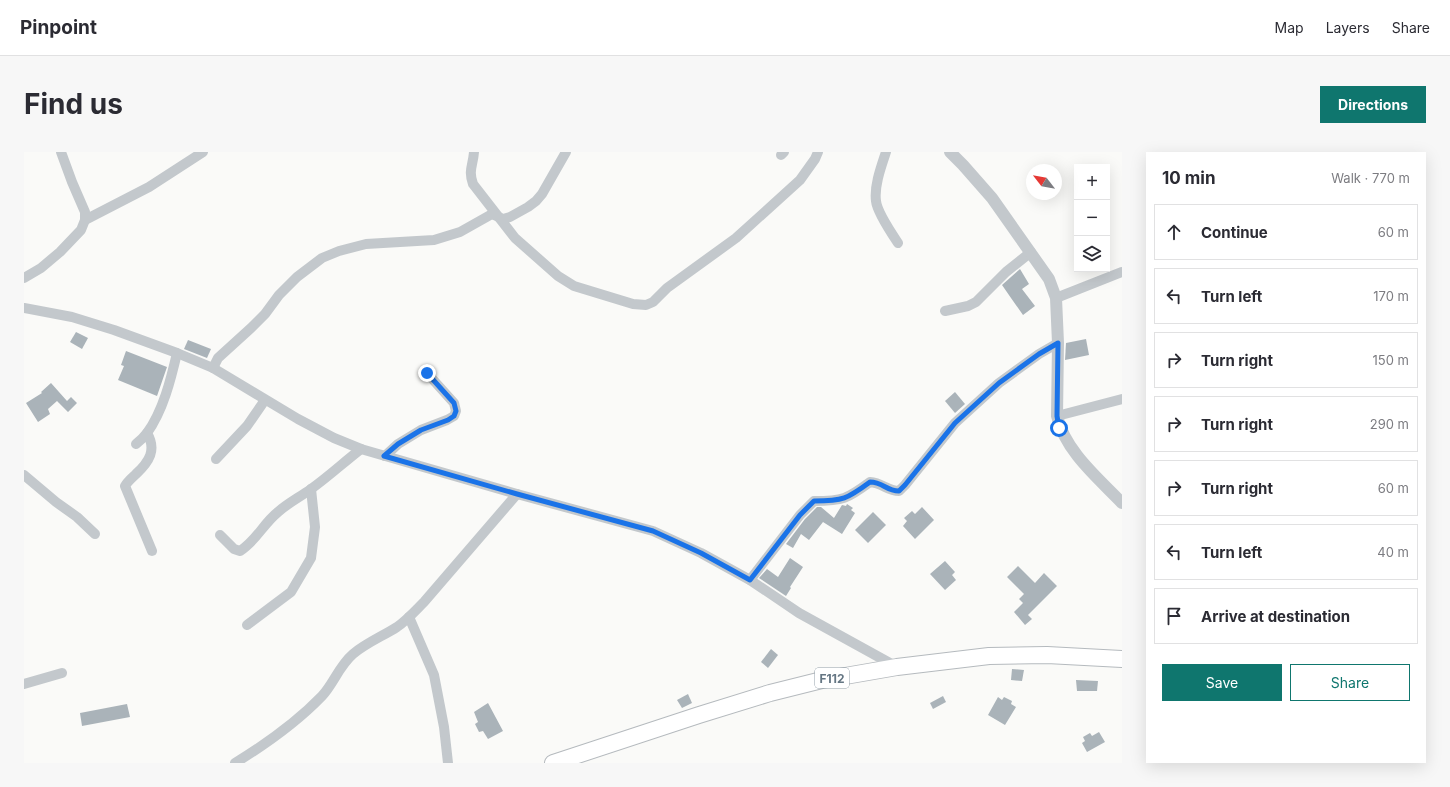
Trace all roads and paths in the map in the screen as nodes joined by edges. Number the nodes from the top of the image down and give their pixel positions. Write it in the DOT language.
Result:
graph roads {
  1 [pos="61,152"];
  2 [pos="203,152"];
  3 [pos="474,152"];
  4 [pos="566,152"];
  5 [pos="818,152"];
  6 [pos="886,152"];
  7 [pos="950,152"];
  8 [pos="497,216"];
  9 [pos="85,220"];
  10 [pos="898,243"];
  11 [pos="1031,252"];
  12 [pos="1122,272"];
  13 [pos="24,278"];
  14 [pos="1056,298"];
  15 [pos="24,308"];
  16 [pos="944,311"];
  17 [pos="1058,343"];
  18 [pos="177,353"];
  19 [pos="213,368"];
  20 [pos="427,373"];
  21 [pos="1122,399"];
  22 [pos="265,400"];
  23 [pos="1057,416"];
  24 [pos="147,433"];
  25 [pos="136,444"];
  26 [pos="361,449"];
  27 [pos="384,456"];
  28 [pos="216,458"];
  29 [pos="24,475"];
  30 [pos="311,489"];
  31 [pos="517,494"];
  32 [pos="1122,503"];
  33 [pos="95,534"];
  34 [pos="220,535"];
  35 [pos="152,551"];
  36 [pos="750,580"];
  37 [pos="409,617"];
  38 [pos="247,625"];
  39 [pos="1122,659"];
  40 [pos="897,666"];
  41 [pos="62,674"];
  42 [pos="24,684"];
  43 [pos="235,763"];
  44 [pos="448,763"];
  45 [pos="553,763"];
  1 -- 9 [label="street"];
  2 -- 9 [label="street"];
  3 -- 8 [label="street"];
  4 -- 8 [label="street"];
  5 -- 8 [label="street"];
  6 -- 10 [label="street"];
  7 -- 11 [label="street"];
  8 -- 19 [label="street"];
  9 -- 13 [label="street"];
  11 -- 14 [label="street"];
  11 -- 16 [label="street"];
  12 -- 14 [label="street"];
  14 -- 17 [label="street"];
  15 -- 18 [label="street"];
  17 -- 23 [label="street"];
  17 -- 36 [label="street"];
  18 -- 19 [label="street"];
  18 -- 24 [label="street"];
  19 -- 22 [label="street"];
  20 -- 27 [label="street"];
  21 -- 23 [label="street"];
  22 -- 26 [label="street"];
  22 -- 28 [label="street"];
  23 -- 32 [label="street"];
  24 -- 25 [label="street"];
  24 -- 35 [label="street"];
  26 -- 27 [label="street"];
  26 -- 30 [label="street"];
  27 -- 31 [label="street"];
  29 -- 33 [label="street"];
  30 -- 34 [label="street"];
  30 -- 38 [label="street"];
  31 -- 36 [label="street"];
  31 -- 37 [label="street"];
  36 -- 40 [label="street"];
  37 -- 43 [label="street"];
  37 -- 44 [label="street"];
  39 -- 40 [label="main road, F112"];
  40 -- 45 [label="main road, F112"];
  41 -- 42 [label="street"];
}
